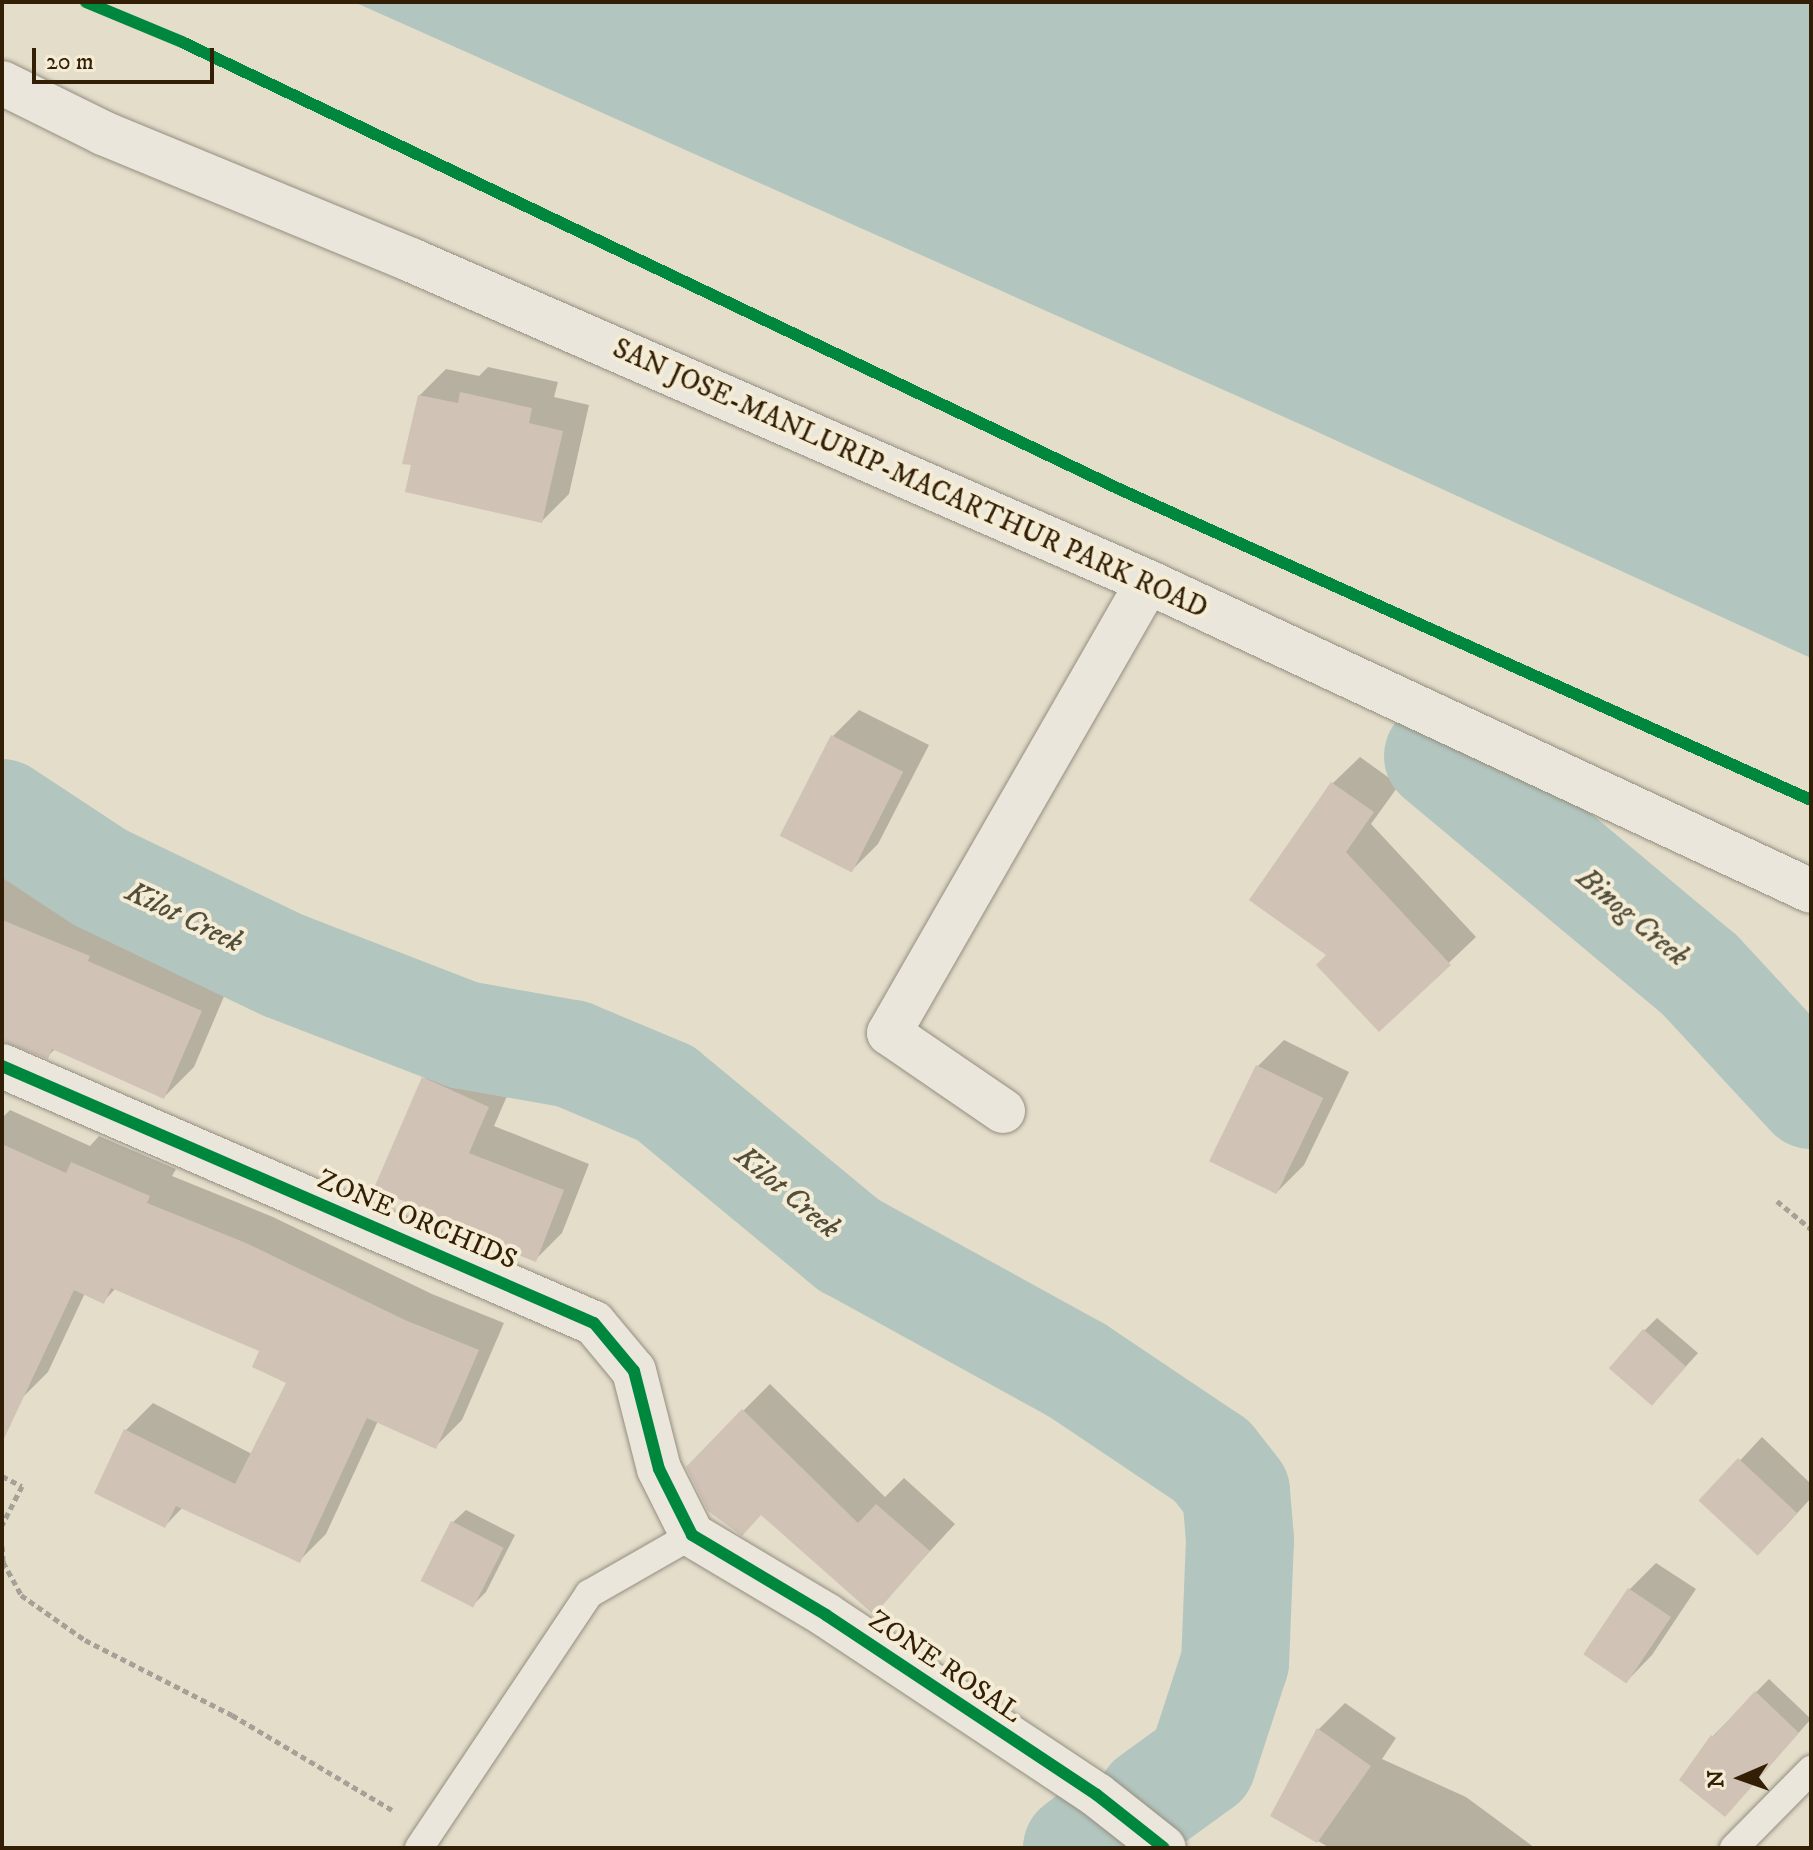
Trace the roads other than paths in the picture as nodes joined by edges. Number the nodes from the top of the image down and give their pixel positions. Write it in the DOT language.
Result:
graph roads {
  1 [pos="2,83"];
  2 [pos="1148,582"];
  3 [pos="1811,891"];
  4 [pos="2,1066"];
  5 [pos="1003,1111"];
  6 [pos="692,1535"];
  7 [pos="1811,1770"];
  8 [pos="424,1840"];
  9 [pos="1164,1848"];
  10 [pos="1734,1848"];
  1 -- 2 [label="street, SAN JOSE-MANLURIP-MACARTHUR PARK ROAD"];
  2 -- 3 [label="street, SAN JOSE-MANLURIP-MACARTHUR PARK ROAD"];
  2 -- 5 [label="street"];
  4 -- 6 [label="street, ZONE ORCHIDS"];
  6 -- 8 [label="lane"];
  6 -- 9 [label="street, ZONE ROSAL"];
  7 -- 10 [label="lane"];
}
